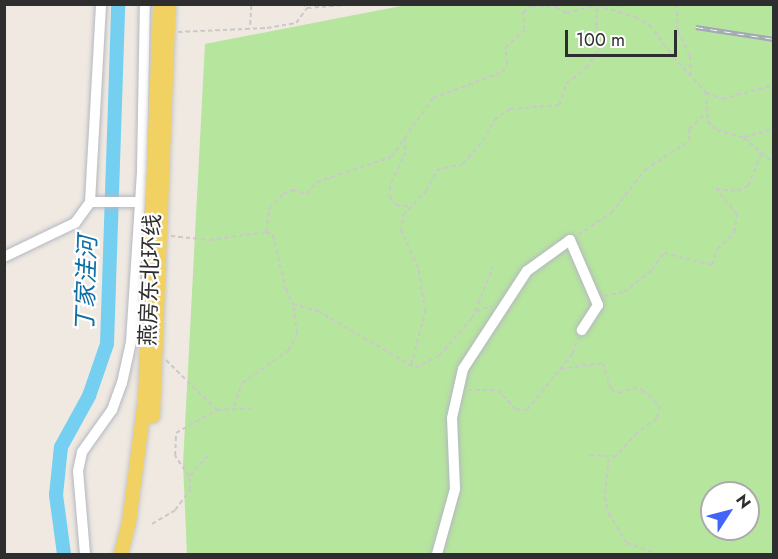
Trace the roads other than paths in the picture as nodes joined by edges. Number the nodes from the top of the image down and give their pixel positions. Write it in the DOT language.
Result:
graph roads {
  1 [pos="101,4"];
  2 [pos="145,4"];
  3 [pos="160,4"];
  4 [pos="169,4"];
  5 [pos="90,202"];
  6 [pos="140,202"];
  7 [pos="4,257"];
  8 [pos="582,330"];
  9 [pos="85,555"];
  10 [pos="121,555"];
  11 [pos="131,555"];
  12 [pos="437,555"];
  1 -- 5 [label="street"];
  2 -- 6 [label="street"];
  3 -- 10 [label="main road, 燕房东北环线, bridge"];
  4 -- 11 [label="main road, 燕房东北环线, bridge"];
  5 -- 6 [label="street"];
  5 -- 7 [label="street"];
  6 -- 9 [label="street"];
  8 -- 12 [label="street"];
}
